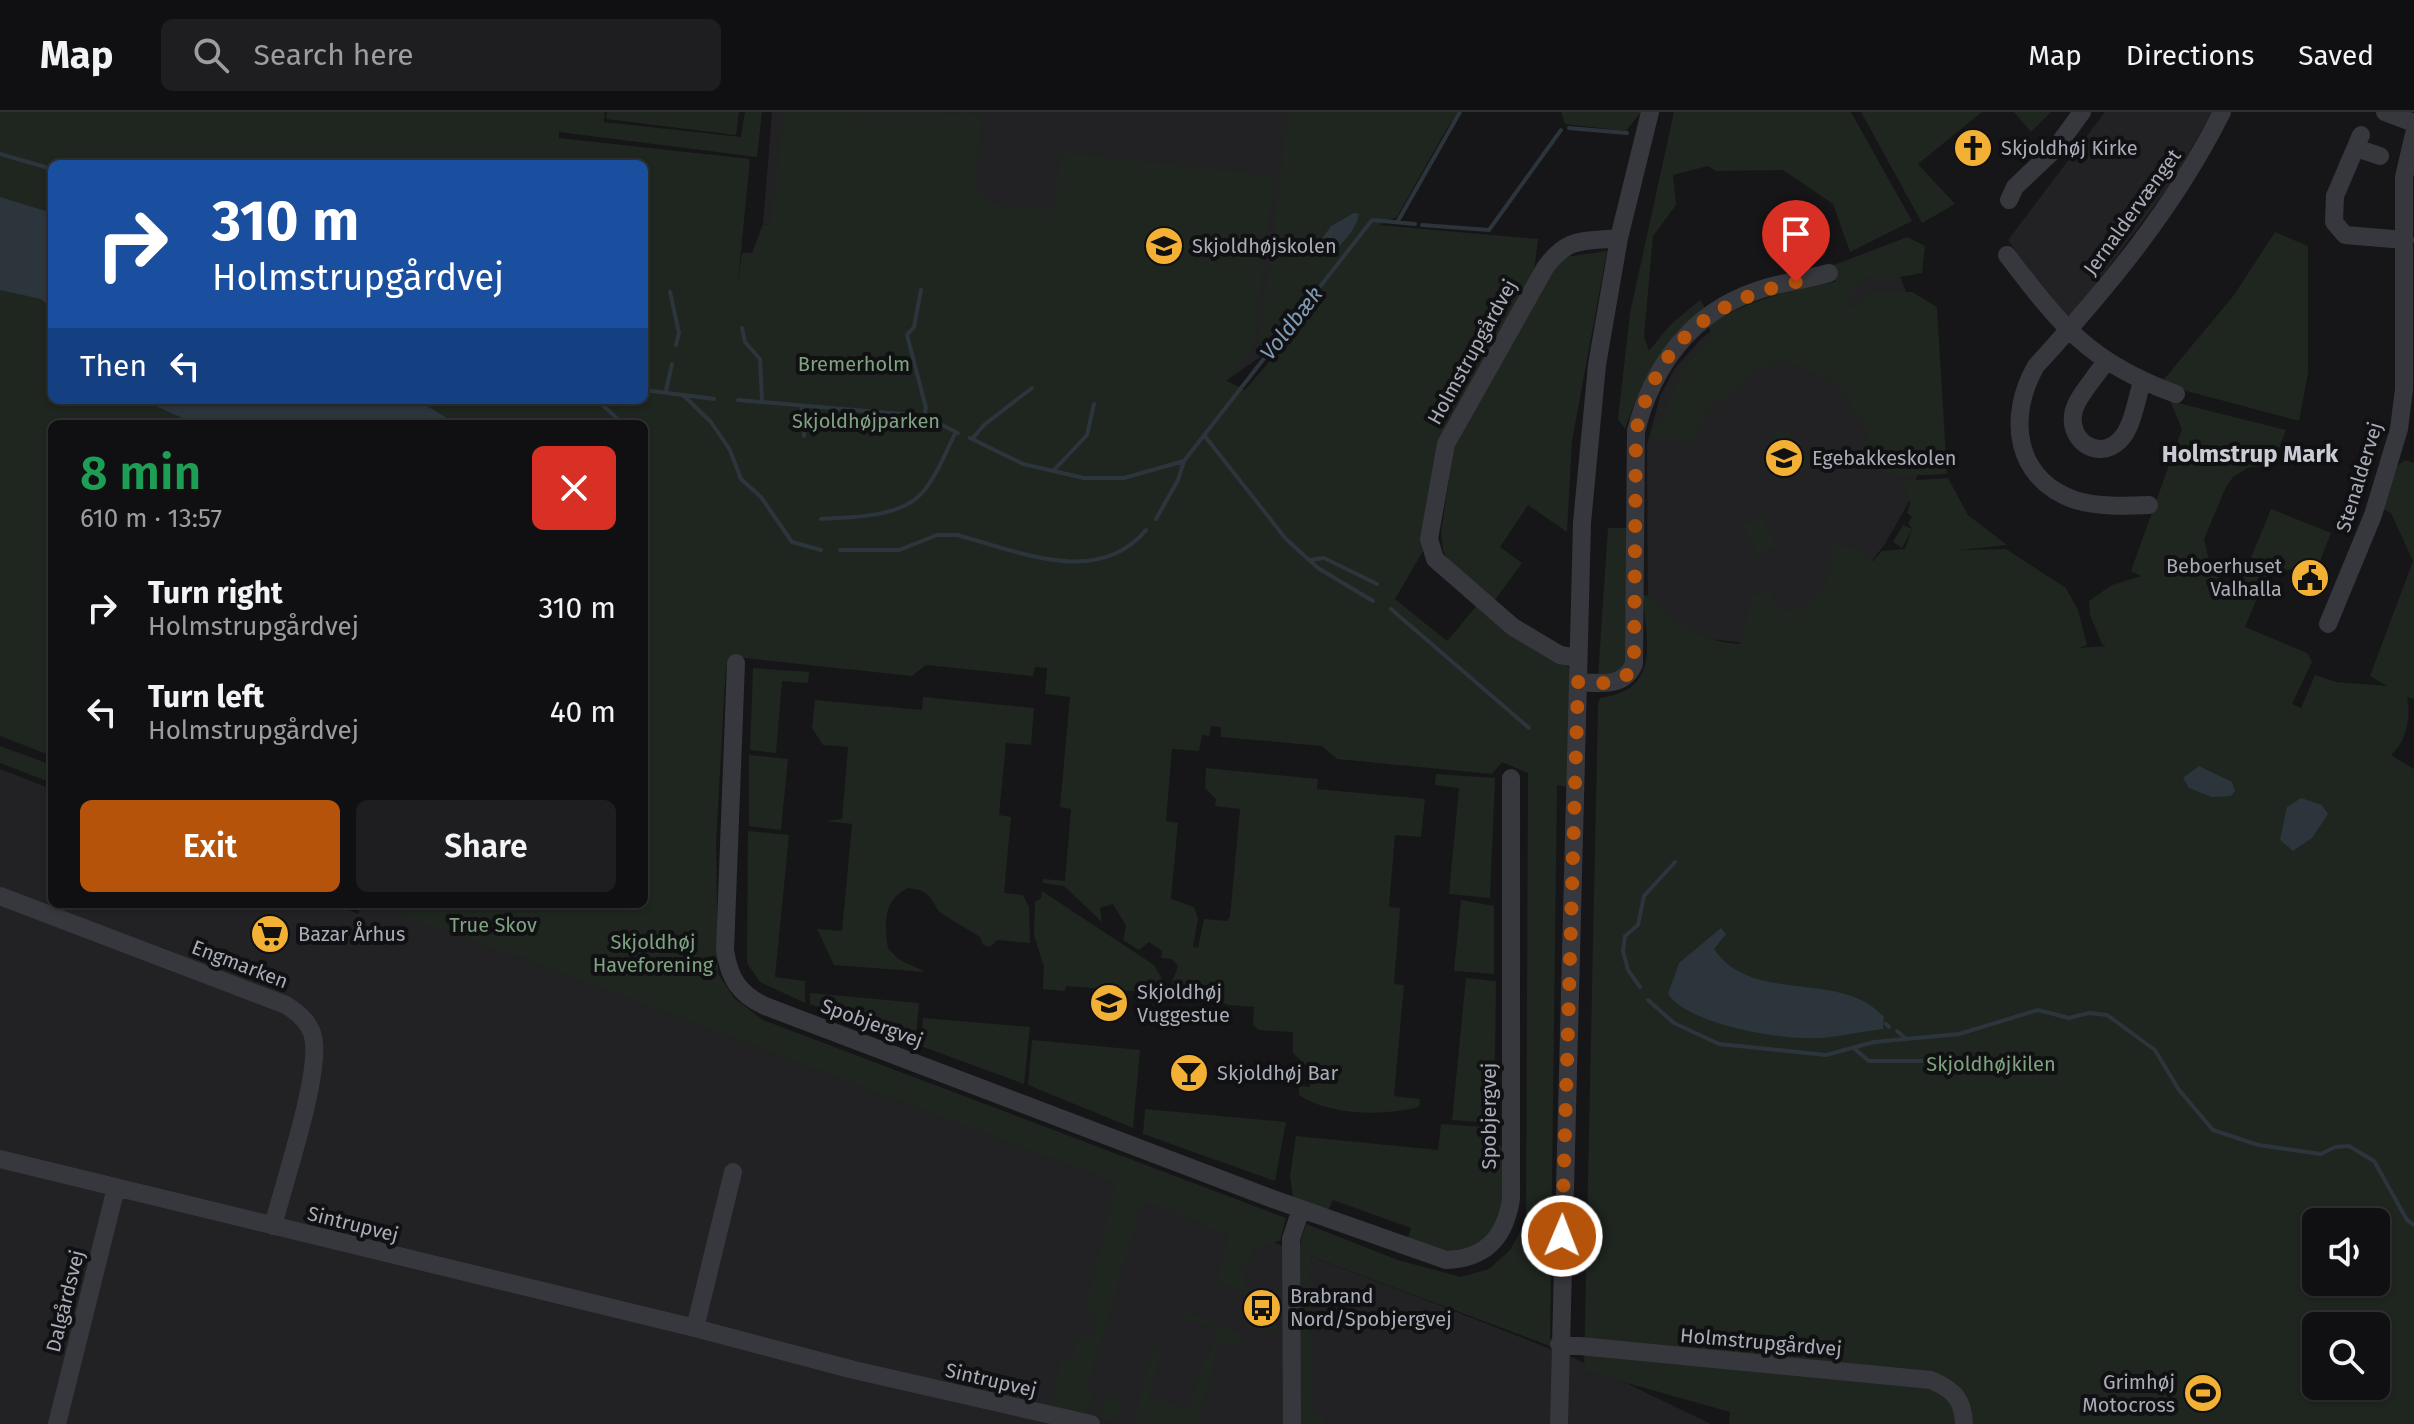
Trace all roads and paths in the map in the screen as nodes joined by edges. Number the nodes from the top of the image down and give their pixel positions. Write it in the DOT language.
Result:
graph roads {
  1 [pos="1650,112"];
  2 [pos="2082,112"];
  3 [pos="2222,112"];
  4 [pos="2385,112"];
  5 [pos="2414,123"];
  6 [pos="2414,134"];
  7 [pos="2380,156"];
  8 [pos="2009,200"];
  9 [pos="1619,238"];
  10 [pos="2405,240"];
  11 [pos="2007,255"];
  12 [pos="1829,273"];
  13 [pos="2067,332"];
  14 [pos="2105,362"];
  15 [pos="2142,382"];
  16 [pos="2176,394"];
  17 [pos="2149,505"];
  18 [pos="2328,624"];
  19 [pos="1578,658"];
  20 [pos="736,663"];
  21 [pos="1578,682"];
  22 [pos="1511,778"];
  23 [pos="0,896"];
  24 [pos="0,1159"];
  25 [pos="733,1172"];
  26 [pos="116,1188"];
  27 [pos="1301,1209"];
  28 [pos="273,1226"];
  29 [pos="695,1328"];
  30 [pos="1559,1344"];
  31 [pos="57,1424"];
  32 [pos="1091,1424"];
  33 [pos="1292,1424"];
  34 [pos="1559,1424"];
  35 [pos="1964,1424"];
  1 -- 9 [label="street"];
  2 -- 8 [label="street"];
  3 -- 13 [label="street, Jernaldervænget"];
  4 -- 5 [label="street"];
  6 -- 10 [label="street, Stenaldervej"];
  7 -- 10 [label="street"];
  9 -- 19 [label="street"];
  9 -- 19 [label="street, Holmstrupgårdvej"];
  10 -- 18 [label="street, Stenaldervej"];
  11 -- 13 [label="street"];
  12 -- 21 [label="street"];
  13 -- 14 [label="street"];
  13 -- 17 [label="street, Jernaldervænget"];
  14 -- 15 [label="street"];
  14 -- 15 [label="street"];
  15 -- 16 [label="street"];
  19 -- 21 [label="street"];
  20 -- 27 [label="street, Spobjergvej"];
  21 -- 30 [label="street"];
  22 -- 27 [label="street, Spobjergvej"];
  23 -- 28 [label="street, Engmarken"];
  24 -- 26 [label="street, Sintrupvej"];
  25 -- 29 [label="street"];
  26 -- 28 [label="street, Sintrupvej"];
  26 -- 31 [label="street, Dalgårdsvej"];
  27 -- 33 [label="street"];
  28 -- 29 [label="street, Sintrupvej"];
  29 -- 32 [label="street, Sintrupvej"];
  30 -- 34 [label="street"];
  30 -- 35 [label="street, Holmstrupgårdvej"];
}
